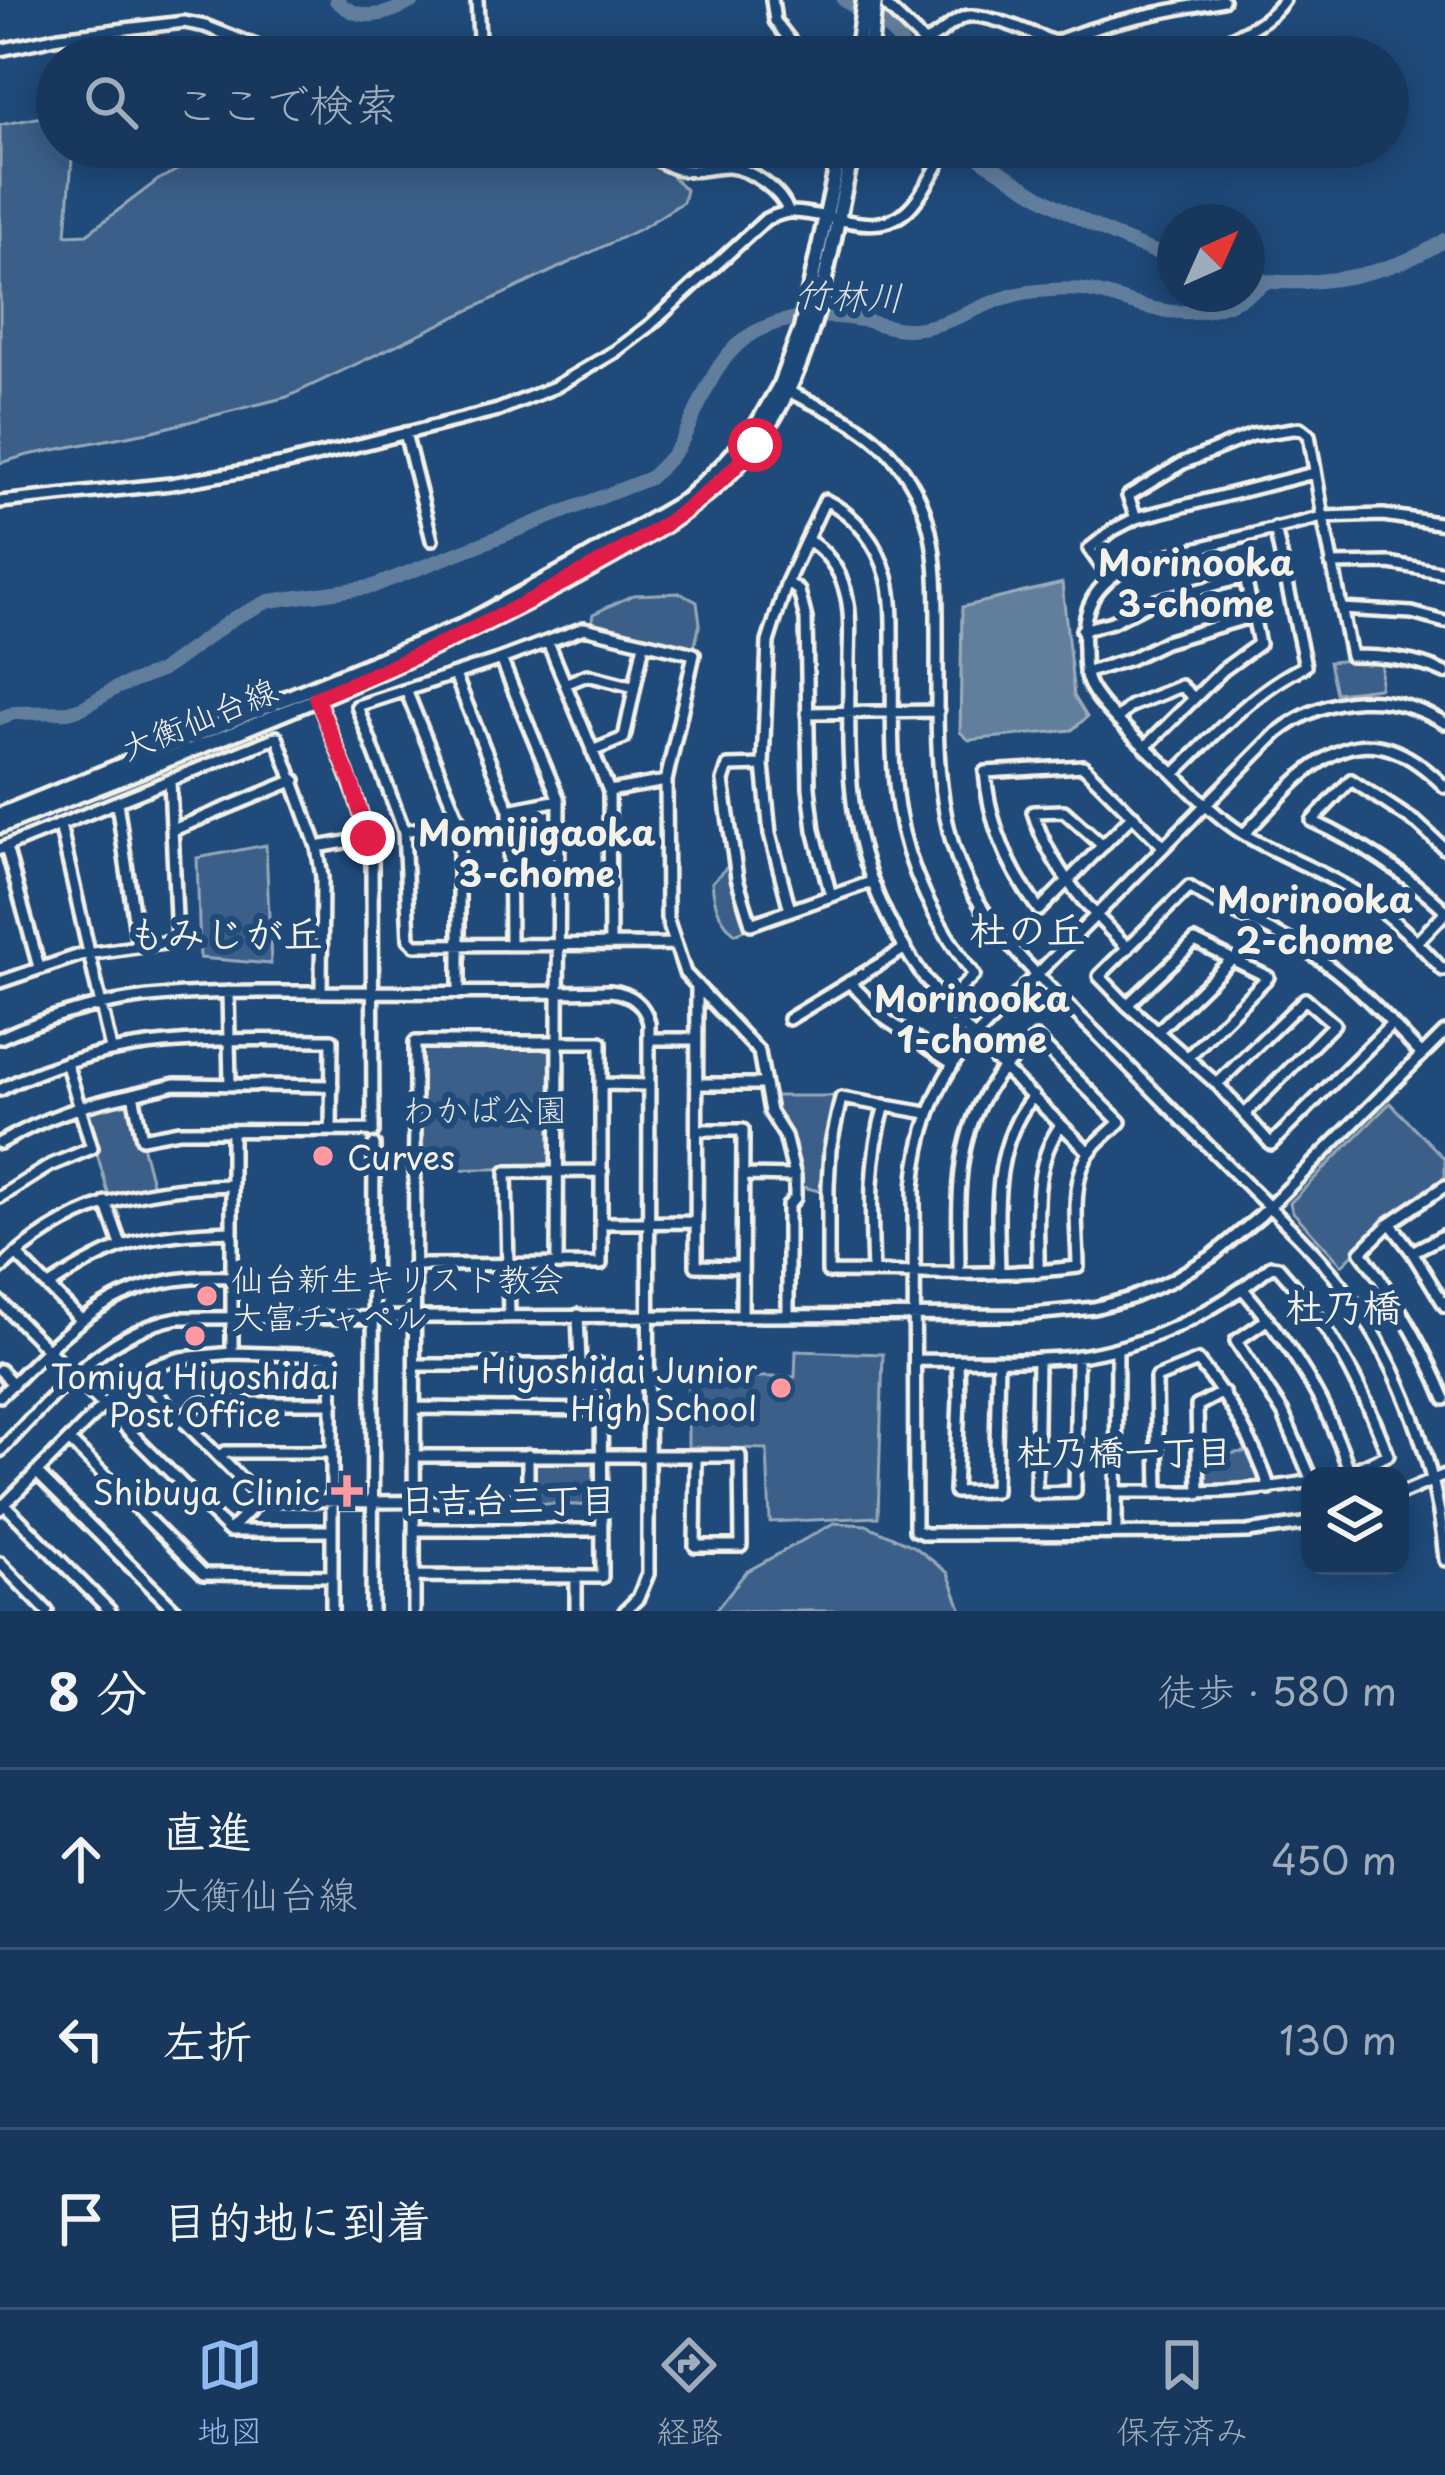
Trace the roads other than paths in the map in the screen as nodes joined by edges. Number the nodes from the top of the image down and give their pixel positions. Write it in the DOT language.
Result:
graph roads {
  1 [pos="477,0"];
  2 [pos="772,0"];
  3 [pos="888,0"];
  4 [pos="1223,0"];
  5 [pos="1284,0"];
  6 [pos="869,4"];
  7 [pos="67,36"];
  8 [pos="230,36"];
  9 [pos="476,36"];
  10 [pos="786,36"];
  11 [pos="865,36"];
  12 [pos="918,36"];
  13 [pos="938,36"];
  14 [pos="1034,36"];
  15 [pos="1069,36"];
  16 [pos="1234,36"];
  17 [pos="36,42"];
  18 [pos="0,50"];
  19 [pos="675,168"];
  20 [pos="716,168"];
  21 [pos="731,168"];
  22 [pos="838,168"];
  23 [pos="847,168"];
  24 [pos="935,168"];
  25 [pos="788,211"];
  26 [pos="832,218"];
  27 [pos="784,389"];
  28 [pos="405,434"];
  29 [pos="1314,473"];
  30 [pos="0,502"];
  31 [pos="1323,517"];
  32 [pos="1136,518"];
  33 [pos="1445,524"];
  34 [pos="1275,527"];
  35 [pos="432,540"];
  36 [pos="807,540"];
  37 [pos="1331,564"];
  38 [pos="1445,573"];
  39 [pos="1109,577"];
  40 [pos="787,582"];
  41 [pos="1341,609"];
  42 [pos="1253,616"];
  43 [pos="1445,622"];
  44 [pos="1082,630"];
  45 [pos="548,642"];
  46 [pos="644,643"];
  47 [pos="501,659"];
  48 [pos="1445,673"];
  49 [pos="1085,674"];
  50 [pos="454,675"];
  51 [pos="566,684"];
  52 [pos="634,687"];
  53 [pos="406,689"];
  54 [pos="315,693"];
  55 [pos="1194,698"];
  56 [pos="938,710"];
  57 [pos="893,711"];
  58 [pos="849,712"];
  59 [pos="807,713"];
  60 [pos="1118,718"];
  61 [pos="1445,723"];
  62 [pos="1146,746"];
  63 [pos="592,751"];
  64 [pos="763,765"];
  65 [pos="1174,774"];
  66 [pos="295,780"];
  67 [pos="666,781"];
  68 [pos="170,782"];
  69 [pos="1445,787"];
  70 [pos="609,791"];
  71 [pos="559,800"];
  72 [pos="117,802"];
  73 [pos="1205,805"];
  74 [pos="509,810"];
  75 [pos="0,814"];
  76 [pos="1133,815"];
  77 [pos="459,821"];
  78 [pos="60,825"];
  79 [pos="0,826"];
  80 [pos="173,830"];
  81 [pos="404,831"];
  82 [pos="1244,834"];
  83 [pos="368,838"];
  84 [pos="1102,846"];
  85 [pos="1163,846"];
  86 [pos="317,847"];
  87 [pos="3,848"];
  88 [pos="1445,849"];
  89 [pos="871,882"];
  90 [pos="1066,882"];
  91 [pos="831,896"];
  92 [pos="790,910"];
  93 [pos="1445,911"];
  94 [pos="1094,915"];
  95 [pos="1417,942"];
  96 [pos="510,944"];
  97 [pos="610,944"];
  98 [pos="675,944"];
  99 [pos="459,945"];
  100 [pos="559,945"];
  101 [pos="138,946"];
  102 [pos="1127,948"];
  103 [pos="904,950"];
  104 [pos="88,954"];
  105 [pos="1232,959"];
  106 [pos="39,967"];
  107 [pos="1445,969"];
  108 [pos="1036,974"];
  109 [pos="0,982"];
  110 [pos="849,982"];
  111 [pos="697,985"];
  112 [pos="228,992"];
  113 [pos="321,992"];
  114 [pos="373,992"];
  115 [pos="459,993"];
  116 [pos="557,993"];
  117 [pos="100,1003"];
  118 [pos="944,1005"];
  119 [pos="1126,1005"];
  120 [pos="789,1019"];
  121 [pos="1392,1024"];
  122 [pos="1157,1032"];
  123 [pos="1445,1032"];
  124 [pos="974,1037"];
  125 [pos="0,1038"];
  126 [pos="229,1039"];
  127 [pos="649,1039"];
  128 [pos="696,1039"];
  129 [pos="556,1042"];
  130 [pos="111,1048"];
  131 [pos="1422,1054"];
  132 [pos="1187,1058"];
  133 [pos="66,1062"];
  134 [pos="953,1064"];
  135 [pos="1005,1068"];
  136 [pos="602,1084"];
  137 [pos="696,1084"];
  138 [pos="763,1084"];
  139 [pos="1217,1084"];
  140 [pos="230,1085"];
  141 [pos="332,1085"];
  142 [pos="649,1085"];
  143 [pos="0,1090"];
  144 [pos="133,1094"];
  145 [pos="1034,1096"];
  146 [pos="79,1105"];
  147 [pos="885,1106"];
  148 [pos="927,1113"];
  149 [pos="1245,1114"];
  150 [pos="1061,1125"];
  151 [pos="331,1130"];
  152 [pos="697,1130"];
  153 [pos="232,1132"];
  154 [pos="0,1143"];
  155 [pos="374,1145"];
  156 [pos="1089,1152"];
  157 [pos="556,1171"];
  158 [pos="602,1171"];
  159 [pos="742,1175"];
  160 [pos="795,1176"];
  161 [pos="231,1185"];
  162 [pos="1445,1186"];
  163 [pos="0,1197"];
  164 [pos="106,1202"];
  165 [pos="1269,1207"];
  166 [pos="602,1222"];
  167 [pos="648,1222"];
  168 [pos="696,1222"];
  169 [pos="1390,1223"];
  170 [pos="231,1231"];
  171 [pos="1445,1235"];
  172 [pos="122,1244"];
  173 [pos="1412,1252"];
  174 [pos="16,1254"];
  175 [pos="414,1264"];
  176 [pos="507,1264"];
  177 [pos="556,1264"];
  178 [pos="742,1267"];
  179 [pos="0,1269"];
  180 [pos="873,1272"];
  181 [pos="915,1272"];
  182 [pos="999,1272"];
  183 [pos="1038,1272"];
  184 [pos="959,1273"];
  185 [pos="231,1277"];
  186 [pos="49,1286"];
  187 [pos="1440,1286"];
  188 [pos="1243,1289"];
  189 [pos="0,1302"];
  190 [pos="1445,1306"];
  191 [pos="578,1315"];
  192 [pos="648,1315"];
  193 [pos="742,1315"];
  194 [pos="231,1316"];
  195 [pos="372,1316"];
  196 [pos="414,1316"];
  197 [pos="508,1316"];
  198 [pos="788,1316"];
  199 [pos="914,1316"];
  200 [pos="1268,1318"];
  201 [pos="81,1319"];
  202 [pos="1117,1348"];
  203 [pos="48,1349"];
  204 [pos="232,1353"];
  205 [pos="1077,1356"];
  206 [pos="1038,1359"];
  207 [pos="915,1360"];
  208 [pos="958,1360"];
  209 [pos="998,1360"];
  210 [pos="580,1364"];
  211 [pos="415,1365"];
  212 [pos="0,1370"];
  213 [pos="138,1375"];
  214 [pos="75,1376"];
  215 [pos="13,1384"];
  216 [pos="1223,1392"];
  217 [pos="0,1396"];
  218 [pos="1445,1399"];
  219 [pos="333,1403"];
  220 [pos="104,1406"];
  221 [pos="415,1408"];
  222 [pos="602,1410"];
  223 [pos="182,1418"];
  224 [pos="69,1440"];
  225 [pos="0,1451"];
  226 [pos="332,1452"];
  227 [pos="528,1455"];
  228 [pos="601,1455"];
  229 [pos="219,1456"];
  230 [pos="414,1456"];
  231 [pos="649,1456"];
  232 [pos="696,1456"];
  233 [pos="1305,1467"];
  234 [pos="1348,1467"];
  235 [pos="1364,1467"];
  236 [pos="36,1472"];
  237 [pos="1445,1474"];
  238 [pos="1301,1480"];
  239 [pos="1432,1480"];
  240 [pos="1270,1489"];
  241 [pos="1409,1490"];
  242 [pos="1116,1492"];
  243 [pos="1158,1492"];
  244 [pos="1199,1493"];
  245 [pos="261,1499"];
  246 [pos="333,1501"];
  247 [pos="413,1501"];
  248 [pos="373,1502"];
  249 [pos="2,1507"];
  250 [pos="1301,1524"];
  251 [pos="413,1530"];
  252 [pos="601,1530"];
  253 [pos="230,1531"];
  254 [pos="332,1531"];
  255 [pos="1116,1533"];
  256 [pos="1445,1560"];
  257 [pos="0,1564"];
  258 [pos="332,1576"];
  259 [pos="415,1576"];
  260 [pos="576,1576"];
  261 [pos="47,1611"];
  262 [pos="110,1611"];
  263 [pos="176,1611"];
  264 [pos="332,1611"];
  265 [pos="372,1611"];
  266 [pos="414,1611"];
  267 [pos="576,1611"];
  268 [pos="625,1611"];
  1 -- 9 [label="street"];
  2 -- 10 [label="street"];
  3 -- 12 [label="street"];
  4 -- 15 [label="street"];
  5 -- 16 [label="street"];
  6 -- 11 [label="main road"];
  7 -- 8 [label="street"];
  13 -- 14 [label="street"];
  17 -- 18 [label="street"];
  19 -- 20 [label="street"];
  21 -- 25 [label="street"];
  22 -- 26 [label="main road, 大衡仙台線"];
  23 -- 26 [label="main road, 大衡仙台線"];
  24 -- 26 [label="street"];
  25 -- 26 [label="street"];
  25 -- 28 [label="street"];
  26 -- 27 [label="main road, 大衡仙台線"];
  27 -- 54 [label="main road, 大衡仙台線"];
  27 -- 56 [label="street"];
  28 -- 30 [label="street"];
  28 -- 35 [label="street"];
  29 -- 31 [label="street"];
  29 -- 32 [label="street"];
  29 -- 32 [label="street"];
  31 -- 33 [label="street"];
  31 -- 34 [label="street"];
  31 -- 37 [label="street"];
  32 -- 39 [label="street"];
  34 -- 39 [label="street"];
  34 -- 65 [label="street"];
  36 -- 40 [label="street"];
  36 -- 57 [label="street"];
  36 -- 58 [label="street"];
  37 -- 38 [label="street"];
  37 -- 41 [label="street"];
  39 -- 44 [label="street"];
  40 -- 59 [label="street"];
  40 -- 64 [label="street"];
  41 -- 43 [label="street"];
  41 -- 48 [label="street"];
  42 -- 44 [label="street"];
  42 -- 49 [label="street"];
  42 -- 55 [label="street"];
  44 -- 49 [label="street"];
  45 -- 46 [label="street"];
  45 -- 47 [label="street"];
  45 -- 51 [label="street"];
  46 -- 52 [label="street"];
  46 -- 67 [label="street"];
  47 -- 50 [label="street"];
  47 -- 71 [label="street"];
  49 -- 60 [label="street"];
  50 -- 53 [label="street"];
  50 -- 74 [label="street"];
  51 -- 52 [label="street"];
  51 -- 63 [label="street"];
  52 -- 63 [label="street"];
  53 -- 77 [label="street"];
  53 -- 81 [label="street"];
  54 -- 75 [label="main road, 大衡仙台線"];
  54 -- 79 [label="main road, 大衡仙台線"];
  54 -- 83 [label="street"];
  55 -- 60 [label="street"];
  55 -- 62 [label="street"];
  56 -- 57 [label="street"];
  56 -- 108 [label="street"];
  57 -- 58 [label="street"];
  57 -- 118 [label="street"];
  58 -- 59 [label="street"];
  58 -- 89 [label="street"];
  59 -- 91 [label="street"];
  60 -- 62 [label="street"];
  61 -- 73 [label="street"];
  62 -- 65 [label="street"];
  63 -- 70 [label="street"];
  64 -- 92 [label="street"];
  64 -- 92 [label="street"];
  65 -- 73 [label="street"];
  66 -- 68 [label="street"];
  66 -- 80 [label="street"];
  66 -- 86 [label="street"];
  67 -- 70 [label="street"];
  67 -- 98 [label="street"];
  68 -- 72 [label="street"];
  68 -- 80 [label="street"];
  69 -- 82 [label="street"];
  70 -- 97 [label="street"];
  71 -- 74 [label="street"];
  71 -- 100 [label="street"];
  72 -- 78 [label="street"];
  72 -- 101 [label="street"];
  73 -- 82 [label="street"];
  73 -- 85 [label="street"];
  74 -- 96 [label="street"];
  76 -- 84 [label="street"];
  76 -- 85 [label="street"];
  76 -- 90 [label="street"];
  77 -- 81 [label="street"];
  77 -- 99 [label="street"];
  78 -- 87 [label="street"];
  78 -- 104 [label="street"];
  80 -- 101 [label="street"];
  81 -- 99 [label="street"];
  82 -- 95 [label="street"];
  83 -- 86 [label="street"];
  83 -- 114 [label="street"];
  84 -- 90 [label="street"];
  84 -- 90 [label="street"];
  85 -- 94 [label="street"];
  86 -- 113 [label="street"];
  87 -- 106 [label="street"];
  88 -- 93 [label="street"];
  89 -- 91 [label="street"];
  89 -- 103 [label="street"];
  90 -- 94 [label="street"];
  91 -- 92 [label="street"];
  93 -- 95 [label="street"];
  94 -- 102 [label="street"];
  94 -- 108 [label="street"];
  95 -- 107 [label="street"];
  96 -- 99 [label="street"];
  96 -- 100 [label="street"];
  97 -- 98 [label="street"];
  97 -- 100 [label="street"];
  98 -- 111 [label="street"];
  99 -- 115 [label="street"];
  100 -- 116 [label="street"];
  101 -- 104 [label="street"];
  102 -- 119 [label="street"];
  102 -- 121 [label="street"];
  103 -- 110 [label="street"];
  103 -- 118 [label="street"];
  104 -- 106 [label="street"];
  104 -- 117 [label="street"];
  105 -- 119 [label="street"];
  105 -- 122 [label="street"];
  105 -- 132 [label="street"];
  106 -- 109 [label="street"];
  108 -- 124 [label="street"];
  108 -- 165 [label="street"];
  110 -- 120 [label="street"];
  110 -- 134 [label="street"];
  111 -- 128 [label="street"];
  111 -- 138 [label="street"];
  112 -- 113 [label="street"];
  112 -- 117 [label="street"];
  112 -- 126 [label="street"];
  113 -- 114 [label="street"];
  114 -- 115 [label="street"];
  114 -- 151 [label="street"];
  115 -- 116 [label="street"];
  116 -- 127 [label="street"];
  116 -- 129 [label="street"];
  117 -- 125 [label="street"];
  117 -- 130 [label="street"];
  118 -- 124 [label="street"];
  119 -- 122 [label="street"];
  121 -- 131 [label="street"];
  121 -- 149 [label="street"];
  122 -- 132 [label="street"];
  123 -- 131 [label="street"];
  124 -- 134 [label="street"];
  124 -- 135 [label="street"];
  126 -- 130 [label="street"];
  126 -- 140 [label="street"];
  126 -- 141 [label="street"];
  127 -- 128 [label="street"];
  127 -- 142 [label="street"];
  128 -- 137 [label="street"];
  129 -- 136 [label="street"];
  129 -- 157 [label="street"];
  129 -- 175 [label="street"];
  130 -- 133 [label="street"];
  131 -- 165 [label="street"];
  132 -- 139 [label="street"];
  133 -- 143 [label="street"];
  133 -- 146 [label="street"];
  134 -- 148 [label="street"];
  135 -- 145 [label="street"];
  135 -- 156 [label="street"];
  135 -- 184 [label="street"];
  136 -- 142 [label="street"];
  136 -- 158 [label="street"];
  137 -- 138 [label="street"];
  137 -- 152 [label="street"];
  138 -- 160 [label="street"];
  139 -- 149 [label="street"];
  139 -- 149 [label="street"];
  140 -- 141 [label="street"];
  140 -- 144 [label="street"];
  141 -- 151 [label="street"];
  142 -- 167 [label="street"];
  144 -- 146 [label="street"];
  144 -- 153 [label="street"];
  145 -- 150 [label="street"];
  145 -- 182 [label="street"];
  146 -- 154 [label="street"];
  146 -- 163 [label="street"];
  147 -- 148 [label="street"];
  147 -- 180 [label="street"];
  147 -- 180 [label="street"];
  148 -- 181 [label="street"];
  150 -- 156 [label="street"];
  150 -- 183 [label="street"];
  151 -- 153 [label="street"];
  152 -- 159 [label="street"];
  152 -- 168 [label="street"];
  153 -- 161 [label="street"];
  155 -- 195 [label="street"];
  156 -- 183 [label="street"];
  157 -- 158 [label="street"];
  157 -- 176 [label="street"];
  157 -- 177 [label="street"];
  158 -- 166 [label="street"];
  159 -- 160 [label="street"];
  159 -- 178 [label="street"];
  160 -- 198 [label="street"];
  161 -- 164 [label="street"];
  161 -- 170 [label="street"];
  162 -- 169 [label="street"];
  164 -- 172 [label="street"];
  164 -- 174 [label="street"];
  165 -- 199 [label="street"];
  165 -- 239 [label="street"];
  166 -- 167 [label="street"];
  166 -- 177 [label="street"];
  167 -- 168 [label="street"];
  167 -- 192 [label="street"];
  168 -- 178 [label="street"];
  169 -- 173 [label="street"];
  169 -- 218 [label="street"];
  170 -- 172 [label="street"];
  170 -- 185 [label="street"];
  171 -- 173 [label="street"];
  172 -- 186 [label="street"];
  173 -- 187 [label="street"];
  174 -- 179 [label="street"];
  174 -- 186 [label="street"];
  175 -- 176 [label="street"];
  175 -- 196 [label="street"];
  176 -- 177 [label="street"];
  176 -- 197 [label="street"];
  178 -- 193 [label="street"];
  180 -- 181 [label="street"];
  181 -- 184 [label="street"];
  181 -- 199 [label="street"];
  182 -- 183 [label="street"];
  182 -- 184 [label="street"];
  185 -- 194 [label="street"];
  185 -- 201 [label="street"];
  186 -- 201 [label="street"];
  187 -- 190 [label="street"];
  188 -- 200 [label="street"];
  188 -- 202 [label="street"];
  188 -- 235 [label="street"];
  189 -- 203 [label="street"];
  191 -- 192 [label="street"];
  191 -- 197 [label="street"];
  191 -- 210 [label="street"];
  192 -- 193 [label="street"];
  192 -- 231 [label="street"];
  193 -- 198 [label="street"];
  194 -- 195 [label="street"];
  194 -- 204 [label="street"];
  194 -- 214 [label="street"];
  195 -- 196 [label="street"];
  195 -- 248 [label="street"];
  196 -- 197 [label="street"];
  196 -- 211 [label="street"];
  198 -- 199 [label="street"];
  199 -- 207 [label="street"];
  200 -- 233 [label="street"];
  200 -- 234 [label="street"];
  201 -- 203 [label="street"];
  202 -- 205 [label="street"];
  202 -- 242 [label="street"];
  203 -- 214 [label="street"];
  203 -- 215 [label="street"];
  204 -- 213 [label="street"];
  204 -- 219 [label="street"];
  205 -- 206 [label="street"];
  205 -- 206 [label="street"];
  206 -- 209 [label="street"];
  207 -- 208 [label="street"];
  207 -- 255 [label="street"];
  208 -- 209 [label="street"];
  208 -- 209 [label="street"];
  210 -- 211 [label="street"];
  210 -- 222 [label="street"];
  211 -- 221 [label="street"];
  212 -- 215 [label="street"];
  213 -- 220 [label="street"];
  213 -- 223 [label="street"];
  214 -- 220 [label="street"];
  214 -- 225 [label="street"];
  215 -- 217 [label="street"];
  216 -- 240 [label="street"];
  216 -- 243 [label="street"];
  216 -- 244 [label="street"];
  219 -- 223 [label="street"];
  219 -- 226 [label="street"];
  220 -- 224 [label="street"];
  220 -- 253 [label="street"];
  221 -- 222 [label="street"];
  221 -- 230 [label="street"];
  222 -- 228 [label="street"];
  223 -- 229 [label="street"];
  224 -- 236 [label="street"];
  224 -- 258 [label="street"];
  226 -- 229 [label="street"];
  226 -- 246 [label="street"];
  227 -- 228 [label="street"];
  227 -- 230 [label="street"];
  227 -- 247 [label="street"];
  228 -- 231 [label="street"];
  228 -- 252 [label="street"];
  229 -- 245 [label="street"];
  230 -- 247 [label="street"];
  231 -- 232 [label="street"];
  231 -- 268 [label="street"];
  232 -- 232 [label="street"];
  236 -- 249 [label="street"];
  236 -- 263 [label="street"];
  237 -- 239 [label="street"];
  238 -- 240 [label="street"];
  239 -- 241 [label="street"];
  239 -- 256 [label="street"];
  240 -- 244 [label="street"];
  242 -- 243 [label="street"];
  242 -- 255 [label="street"];
  243 -- 244 [label="street"];
  245 -- 246 [label="street"];
  245 -- 253 [label="street"];
  246 -- 248 [label="street"];
  246 -- 254 [label="street"];
  247 -- 248 [label="street"];
  247 -- 251 [label="street"];
  248 -- 265 [label="street"];
  249 -- 262 [label="street"];
  250 -- 255 [label="street"];
  251 -- 252 [label="street"];
  251 -- 259 [label="street"];
  252 -- 260 [label="street"];
  253 -- 254 [label="street"];
  254 -- 258 [label="street"];
  257 -- 261 [label="street"];
  258 -- 264 [label="street"];
  259 -- 260 [label="street"];
  259 -- 266 [label="street"];
  260 -- 267 [label="street"];
}
